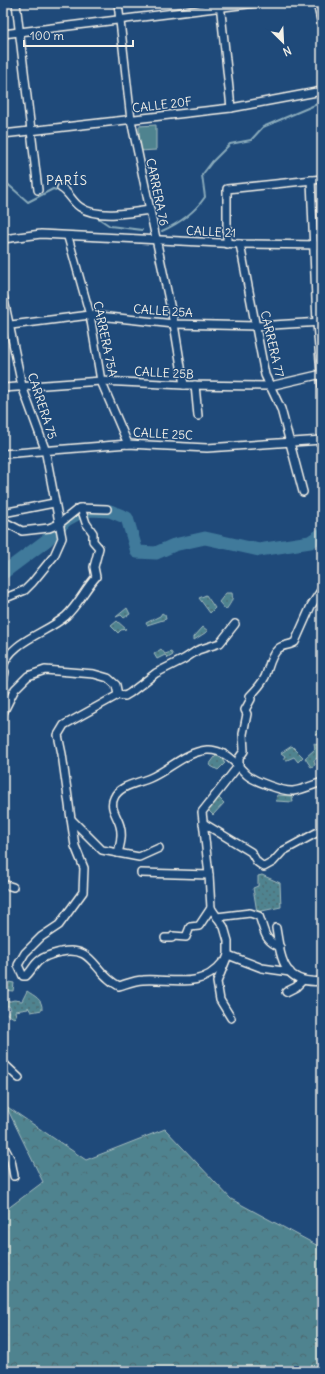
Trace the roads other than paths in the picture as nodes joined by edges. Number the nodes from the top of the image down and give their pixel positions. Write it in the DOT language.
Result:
graph roads {
  1 [pos="16,3"];
  2 [pos="118,3"];
  3 [pos="256,3"];
  4 [pos="317,3"];
  5 [pos="221,5"];
  6 [pos="120,20"];
  7 [pos="322,25"];
  8 [pos="19,32"];
  9 [pos="3,34"];
  10 [pos="322,91"];
  11 [pos="231,108"];
  12 [pos="131,120"];
  13 [pos="32,131"];
  14 [pos="3,134"];
  15 [pos="322,179"];
  16 [pos="311,180"];
  17 [pos="61,188"];
  18 [pos="38,190"];
  19 [pos="150,210"];
  20 [pos="68,237"];
  21 [pos="3,239"];
  22 [pos="156,240"];
  23 [pos="227,244"];
  24 [pos="240,244"];
  25 [pos="313,245"];
  26 [pos="322,245"];
  27 [pos="3,295"];
  28 [pos="90,315"];
  29 [pos="319,322"];
  30 [pos="174,324"];
  31 [pos="6,326"];
  32 [pos="256,326"];
  33 [pos="321,374"];
  34 [pos="101,381"];
  35 [pos="184,385"];
  36 [pos="195,385"];
  37 [pos="22,386"];
  38 [pos="270,386"];
  39 [pos="322,386"];
  40 [pos="3,388"];
  41 [pos="198,416"];
  42 [pos="322,440"];
  43 [pos="291,443"];
  44 [pos="128,444"];
  45 [pos="44,449"];
  46 [pos="3,454"];
  47 [pos="303,492"];
  48 [pos="54,503"];
  49 [pos="107,509"];
  50 [pos="82,510"];
  51 [pos="3,513"];
  52 [pos="3,521"];
  53 [pos="59,524"];
  54 [pos="322,589"];
  55 [pos="3,599"];
  56 [pos="235,624"];
  57 [pos="3,668"];
  58 [pos="3,681"];
  59 [pos="118,695"];
  60 [pos="4,710"];
  61 [pos="239,764"];
  62 [pos="322,782"];
  63 [pos="71,819"];
  64 [pos="203,823"];
  65 [pos="318,832"];
  66 [pos="159,848"];
  67 [pos="118,854"];
  68 [pos="141,873"];
  69 [pos="209,874"];
  70 [pos="3,884"];
  71 [pos="13,887"];
  72 [pos="211,908"];
  73 [pos="217,917"];
  74 [pos="276,928"];
  75 [pos="165,938"];
  76 [pos="280,947"];
  77 [pos="228,955"];
  78 [pos="290,972"];
  79 [pos="302,980"];
  80 [pos="322,981"];
  81 [pos="286,992"];
  82 [pos="232,1018"];
  83 [pos="3,1063"];
  84 [pos="19,1078"];
  85 [pos="3,1145"];
  86 [pos="14,1176"];
  1 -- 8 [label="street"];
  2 -- 6 [label="street, CARRERA 76"];
  3 -- 5 [label="street"];
  4 -- 7 [label="street"];
  5 -- 6 [label="street"];
  5 -- 11 [label="street"];
  6 -- 8 [label="street"];
  6 -- 12 [label="street, CARRERA 76"];
  8 -- 9 [label="street"];
  8 -- 13 [label="street"];
  10 -- 11 [label="street, CALLE 20F"];
  11 -- 12 [label="street, CALLE 20F"];
  12 -- 13 [label="street, CALLE 20F"];
  12 -- 19 [label="street, CARRERA 76"];
  13 -- 14 [label="street, CALLE 20F"];
  13 -- 18 [label="street"];
  15 -- 16 [label="street"];
  16 -- 23 [label="street"];
  16 -- 25 [label="street"];
  17 -- 19 [label="street"];
  19 -- 22 [label="street, CARRERA 76"];
  20 -- 21 [label="street, CALLE 21"];
  20 -- 22 [label="street, CALLE 21"];
  20 -- 28 [label="street, CARRERA 75A"];
  22 -- 23 [label="street, CALLE 21"];
  22 -- 30 [label="street, CARRERA 76"];
  23 -- 24 [label="street, CALLE 21"];
  24 -- 25 [label="street, CALLE 21"];
  24 -- 32 [label="street, CARRERA 77"];
  25 -- 26 [label="street, CALLE 21"];
  25 -- 29 [label="street"];
  27 -- 31 [label="street, CARRERA 75"];
  28 -- 30 [label="street, CALLE 25A"];
  28 -- 31 [label="street, CALLE 25A"];
  28 -- 34 [label="street, CARRERA 75A"];
  29 -- 32 [label="street, CALLE 25A"];
  29 -- 33 [label="street"];
  30 -- 32 [label="street, CALLE 25A"];
  30 -- 35 [label="street, CARRERA 76"];
  31 -- 37 [label="street, CARRERA 75"];
  32 -- 38 [label="street, CARRERA 77"];
  33 -- 38 [label="street, CALLE 25B"];
  33 -- 39 [label="street"];
  34 -- 35 [label="street, CALLE 25B"];
  34 -- 37 [label="street, CALLE 25B"];
  34 -- 44 [label="street, CARRERA 75A"];
  35 -- 36 [label="street, CALLE 25B"];
  36 -- 38 [label="street, CALLE 25B"];
  36 -- 41 [label="street"];
  37 -- 40 [label="street, CALLE 25B"];
  37 -- 45 [label="street, CARRERA 75"];
  38 -- 43 [label="street, CARRERA 77"];
  42 -- 43 [label="street, CALLE 25C"];
  43 -- 44 [label="street, CALLE 25C"];
  43 -- 47 [label="street, CARRERA 77"];
  44 -- 45 [label="street, CALLE 25C"];
  45 -- 46 [label="street, CALLE 25C"];
  45 -- 48 [label="street, CARRERA 75"];
  48 -- 51 [label="street"];
  48 -- 53 [label="street, CARRERA 75"];
  49 -- 50 [label="street"];
  50 -- 53 [label="street"];
  50 -- 57 [label="street"];
  52 -- 53 [label="street"];
  53 -- 55 [label="street, CARRERA 75"];
  54 -- 61 [label="street"];
  56 -- 59 [label="street"];
  57 -- 58 [label="street"];
  59 -- 60 [label="street"];
  59 -- 63 [label="street"];
  61 -- 62 [label="street"];
  61 -- 64 [label="street"];
  61 -- 67 [label="street"];
  63 -- 67 [label="street"];
  63 -- 77 [label="street"];
  64 -- 65 [label="street"];
  64 -- 69 [label="street"];
  66 -- 67 [label="street"];
  68 -- 69 [label="street"];
  69 -- 72 [label="street"];
  70 -- 71 [label="street"];
  72 -- 73 [label="street"];
  72 -- 75 [label="street"];
  73 -- 76 [label="street"];
  73 -- 77 [label="street"];
  74 -- 76 [label="street"];
  76 -- 78 [label="street"];
  77 -- 78 [label="street"];
  77 -- 82 [label="street"];
  78 -- 79 [label="street"];
  79 -- 80 [label="street"];
  79 -- 81 [label="street"];
  83 -- 84 [label="street"];
  85 -- 86 [label="street"];
}
